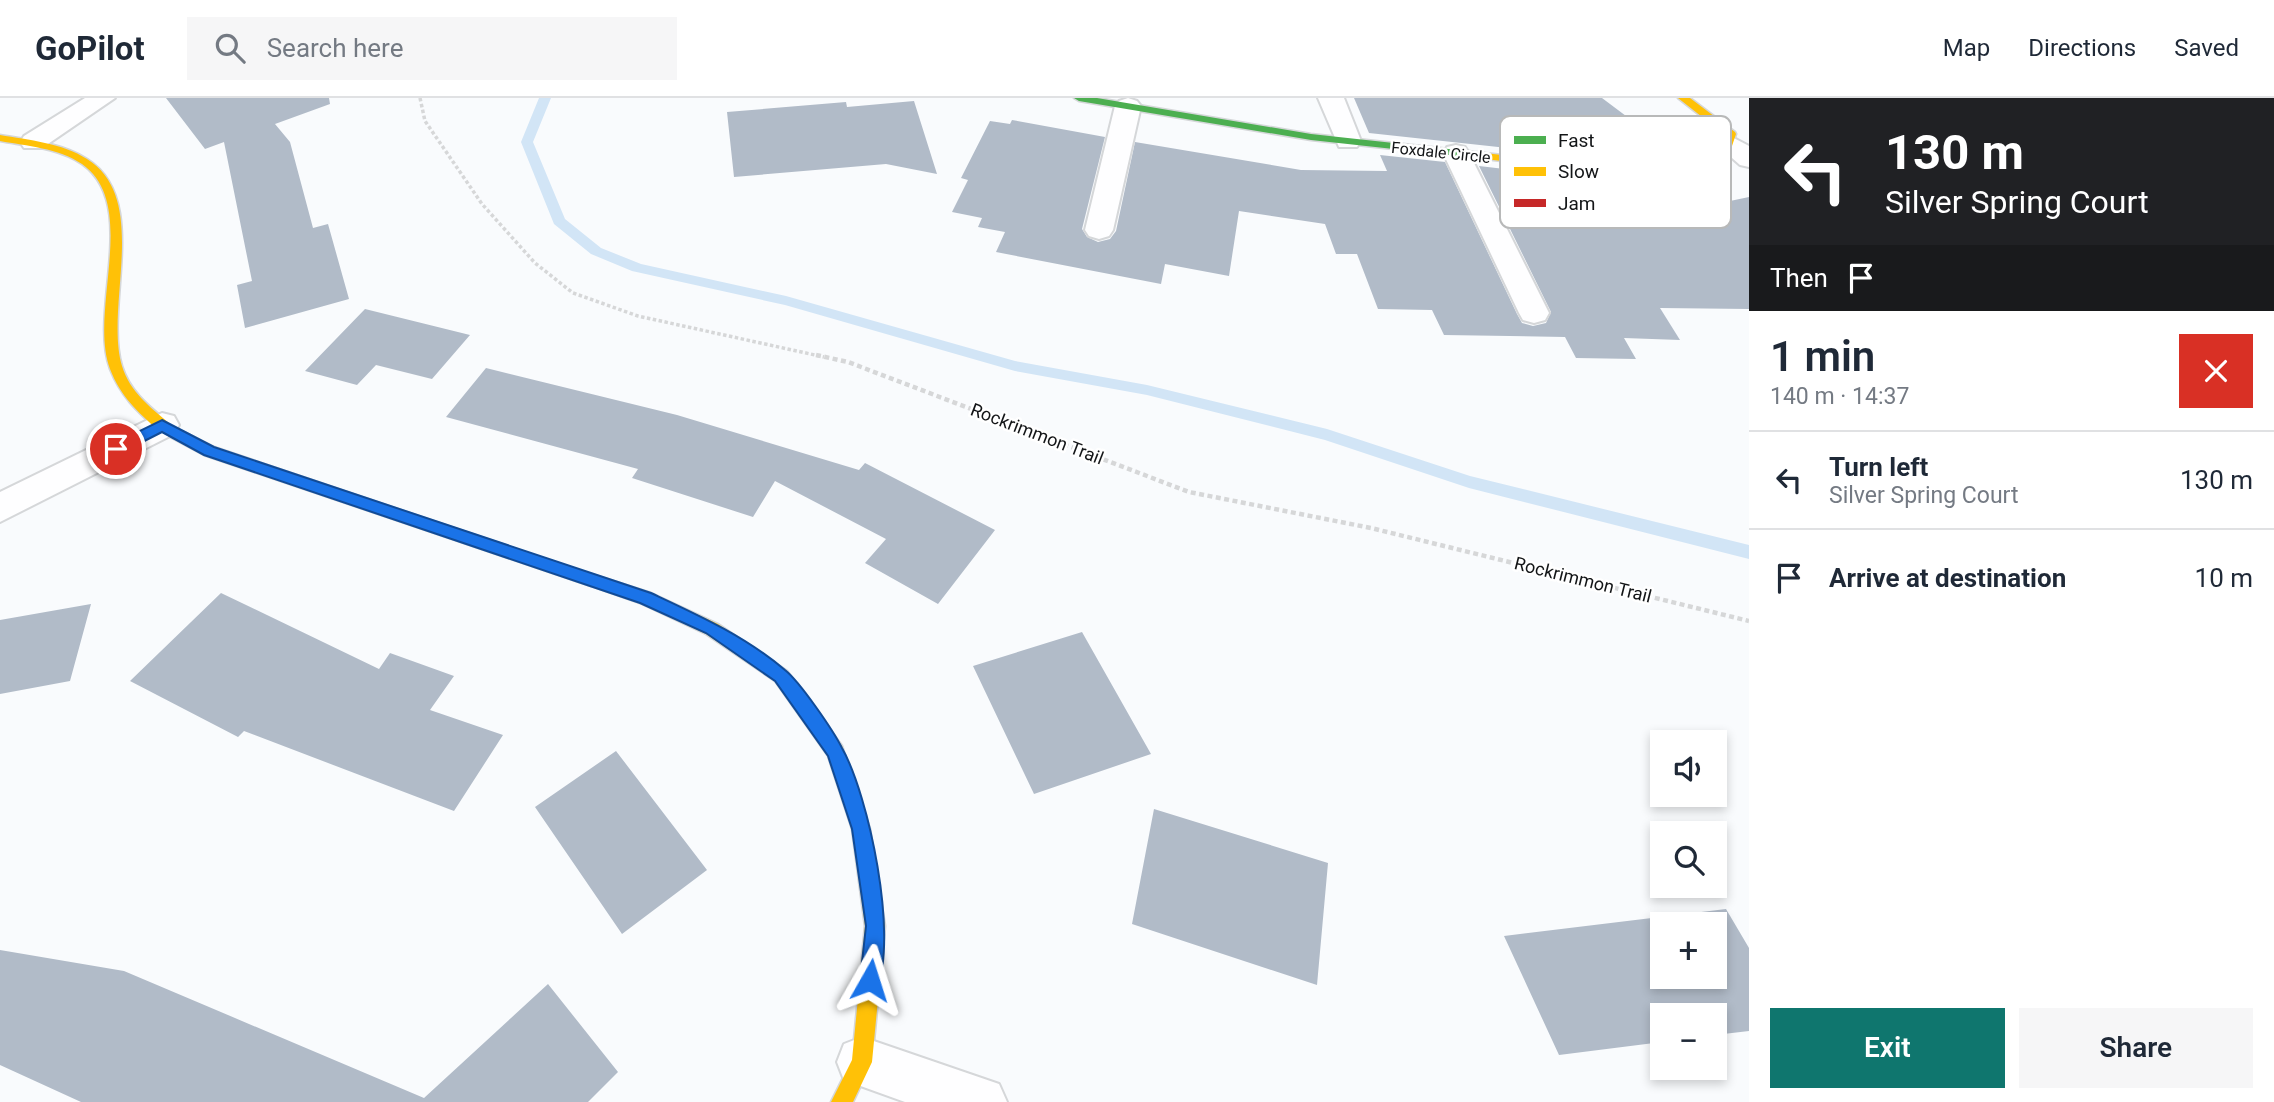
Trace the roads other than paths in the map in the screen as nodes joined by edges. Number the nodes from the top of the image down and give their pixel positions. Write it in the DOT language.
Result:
graph roads {
  1 [pos="102,98"];
  2 [pos="1079,98"];
  3 [pos="1331,98"];
  4 [pos="1683,98"];
  5 [pos="1128,106"];
  6 [pos="1707,116"];
  7 [pos="0,138"];
  8 [pos="1348,141"];
  9 [pos="33,142"];
  10 [pos="1731,145"];
  11 [pos="1456,153"];
  12 [pos="1500,158"];
  13 [pos="1749,159"];
  14 [pos="1099,230"];
  15 [pos="1534,313"];
  16 [pos="162,425"];
  17 [pos="0,508"];
  18 [pos="852,1082"];
  19 [pos="981,1102"];
  1 -- 9 [label="street"];
  2 -- 5 [label="street, Foxdale Circle"];
  3 -- 8 [label="street"];
  4 -- 6 [label="street"];
  5 -- 8 [label="street, Foxdale Circle"];
  5 -- 14 [label="street"];
  7 -- 9 [label="street"];
  8 -- 11 [label="street, Foxdale Circle"];
  9 -- 16 [label="street"];
  10 -- 13 [label="street"];
  11 -- 12 [label="street, Foxdale Circle"];
  11 -- 15 [label="street"];
  16 -- 17 [label="street"];
  16 -- 18 [label="street"];
  18 -- 19 [label="street"];
}
